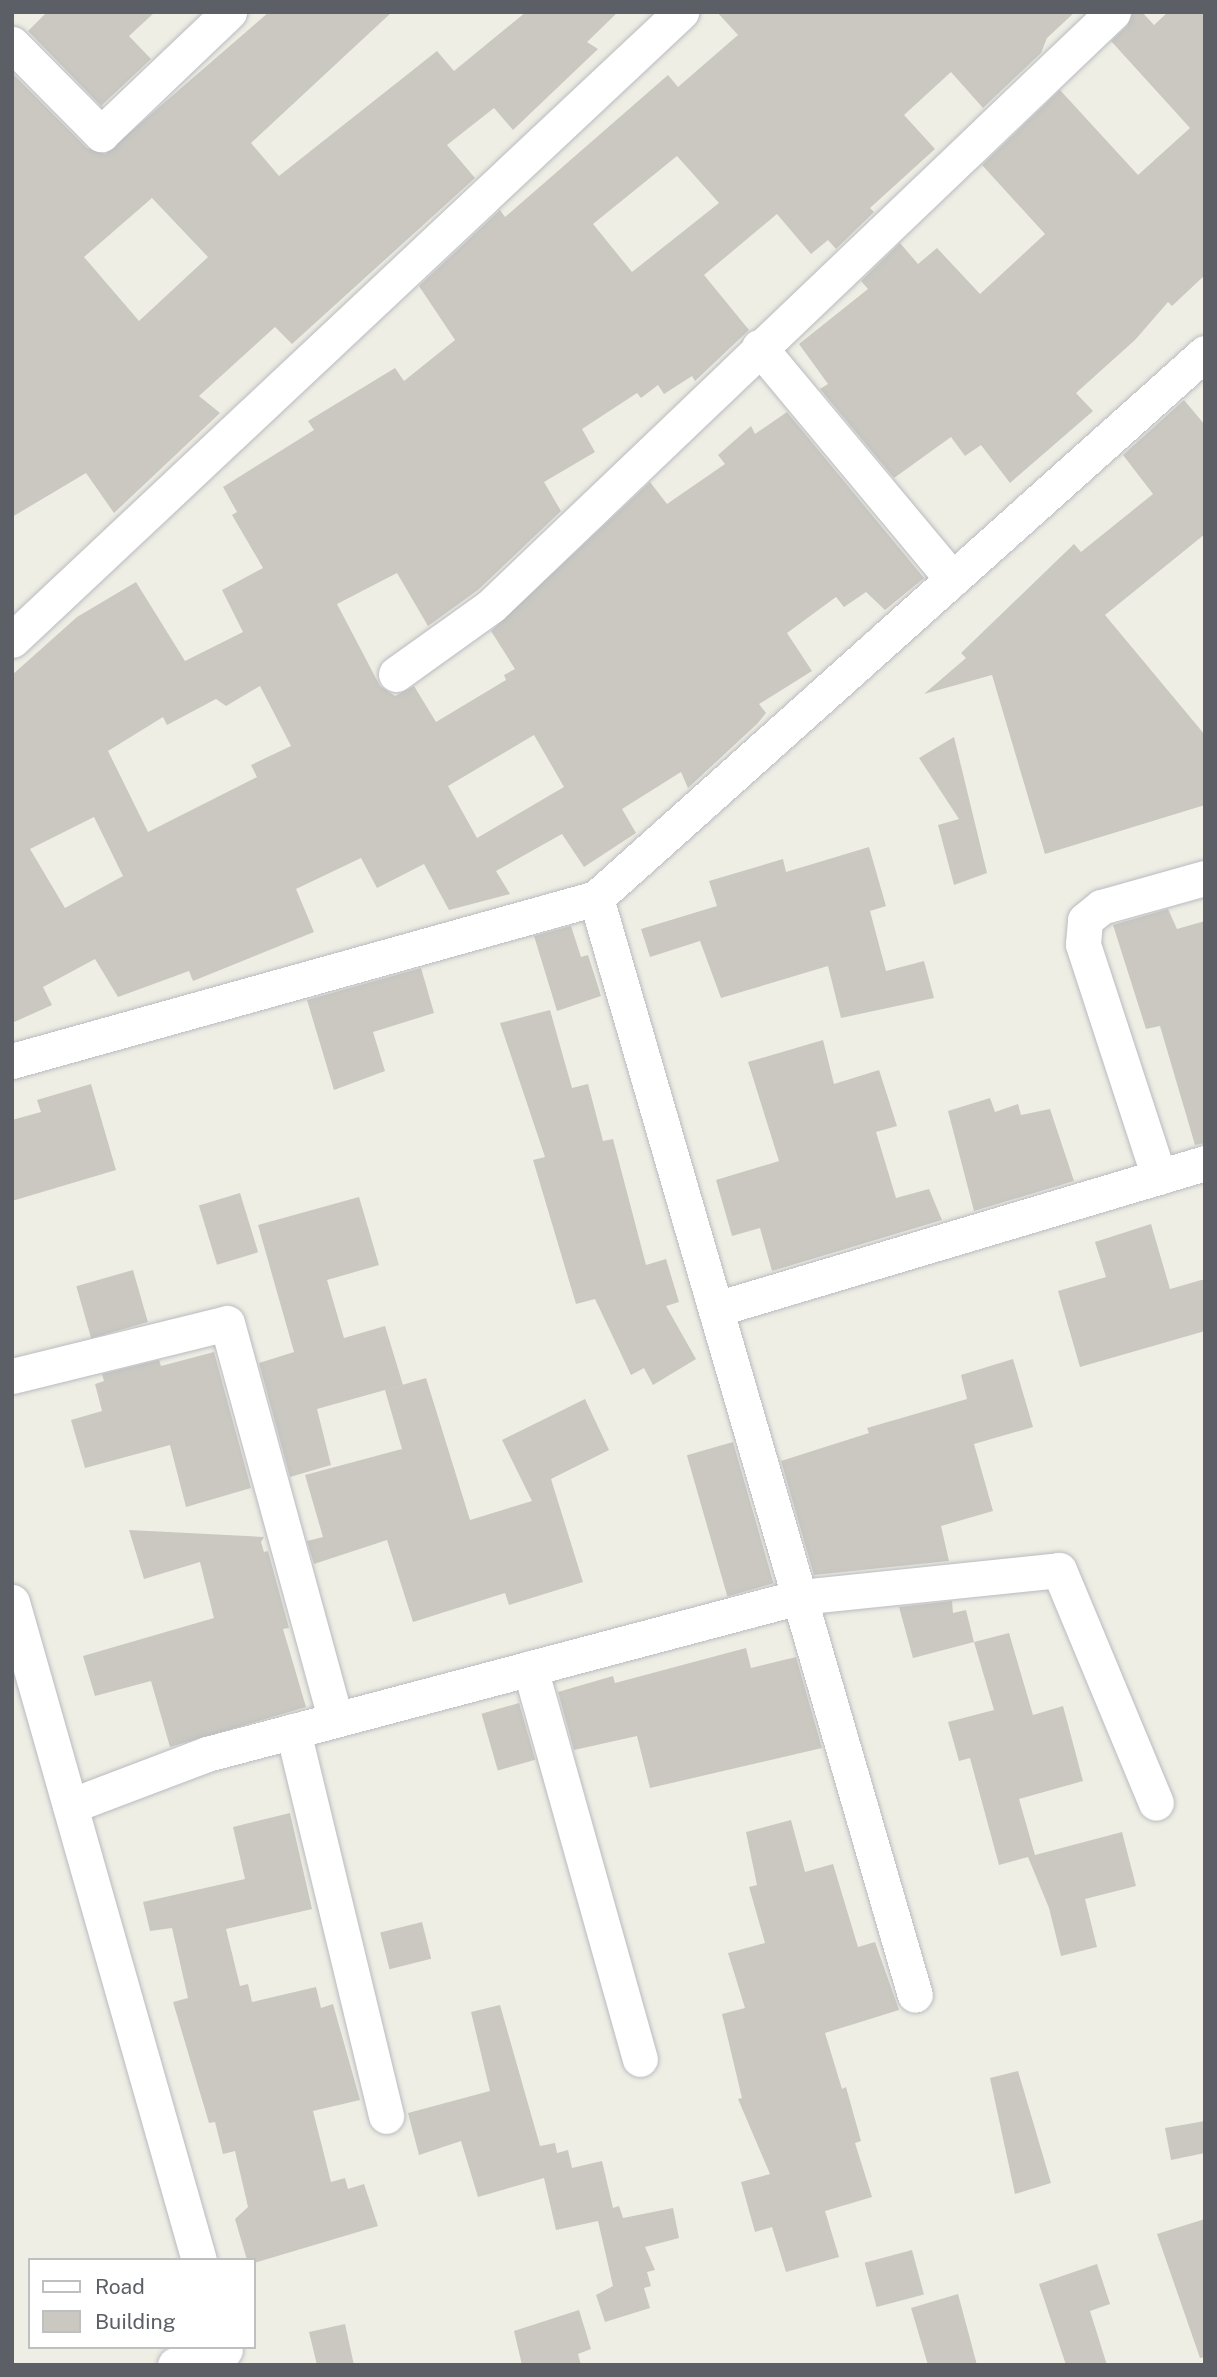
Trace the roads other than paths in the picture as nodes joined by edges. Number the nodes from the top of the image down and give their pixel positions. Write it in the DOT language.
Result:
graph roads {
  1 [pos="229,12"];
  2 [pos="681,12"];
  3 [pos="1113,12"];
  4 [pos="12,44"];
  5 [pos="759,348"];
  6 [pos="1205,353"];
  7 [pos="952,579"];
  8 [pos="12,640"];
  9 [pos="396,674"];
  10 [pos="1205,878"];
  11 [pos="596,898"];
  12 [pos="12,1061"];
  13 [pos="1205,1163"];
  14 [pos="1159,1177"];
  15 [pos="716,1309"];
  16 [pos="12,1376"];
  17 [pos="799,1597"];
  18 [pos="12,1602"];
  19 [pos="530,1668"];
  20 [pos="335,1719"];
  21 [pos="293,1731"];
  22 [pos="1156,1803"];
  23 [pos="70,1806"];
  24 [pos="915,1995"];
  25 [pos="640,2059"];
  26 [pos="386,2116"];
  27 [pos="198,2258"];
  28 [pos="226,2354"];
  29 [pos="175,2365"];
  1 -- 4 [label="street"];
  2 -- 8 [label="street"];
  3 -- 5 [label="street"];
  5 -- 7 [label="street"];
  5 -- 9 [label="street"];
  6 -- 7 [label="street"];
  7 -- 11 [label="street"];
  10 -- 14 [label="street"];
  11 -- 12 [label="street"];
  11 -- 15 [label="street"];
  13 -- 14 [label="street"];
  14 -- 15 [label="street"];
  15 -- 17 [label="street"];
  16 -- 20 [label="street"];
  17 -- 19 [label="street"];
  17 -- 22 [label="street"];
  17 -- 24 [label="street"];
  18 -- 23 [label="street"];
  19 -- 20 [label="street"];
  19 -- 25 [label="street"];
  20 -- 21 [label="street"];
  21 -- 23 [label="street"];
  21 -- 26 [label="street"];
  23 -- 27 [label="street"];
  28 -- 29 [label="street"];
}
